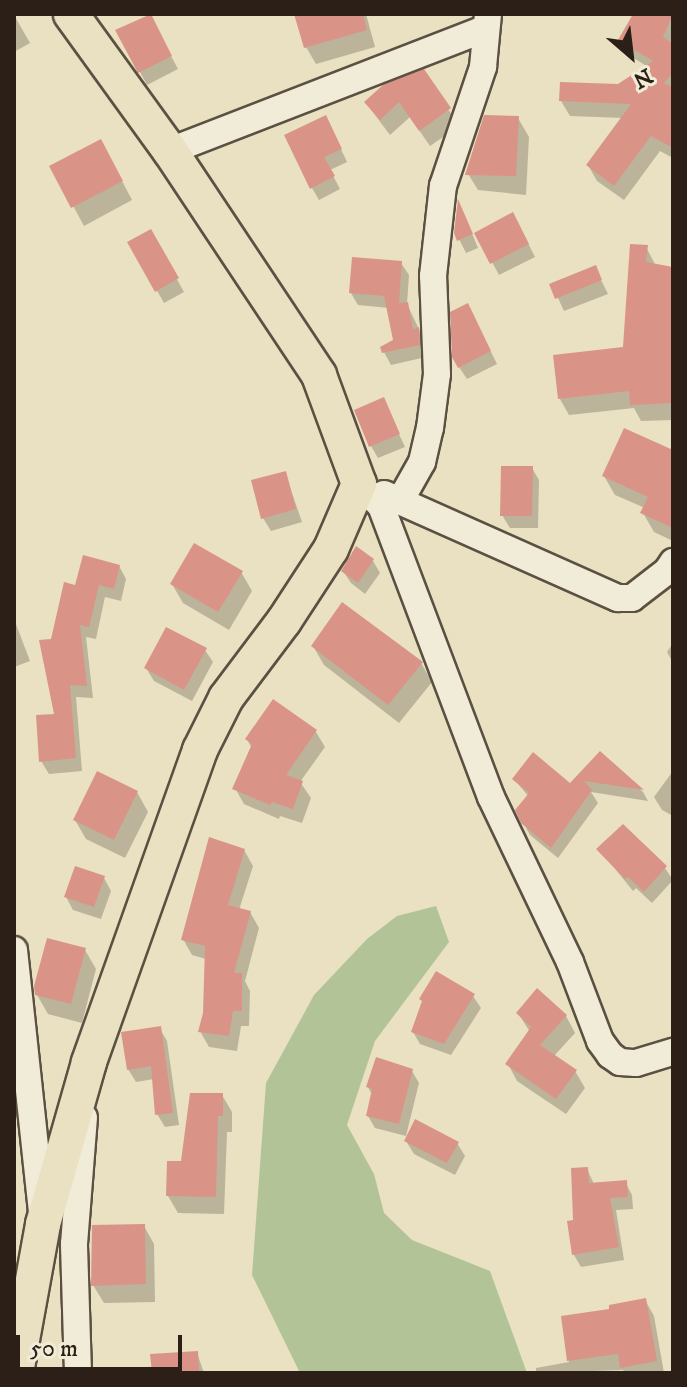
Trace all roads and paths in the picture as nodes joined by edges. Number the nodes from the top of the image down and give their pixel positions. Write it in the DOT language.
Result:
graph roads {
  1 [pos="71,14"];
  2 [pos="486,21"];
  3 [pos="170,151"];
  4 [pos="359,484"];
  5 [pos="400,501"];
  6 [pos="673,562"];
  7 [pos="14,950"];
  8 [pos="673,1052"];
  9 [pos="89,1062"];
  10 [pos="43,1224"];
  11 [pos="16,1373"];
  12 [pos="78,1373"];
  1 -- 3 [label="main road"];
  2 -- 3 [label="street"];
  2 -- 5 [label="street"];
  3 -- 4 [label="main road"];
  4 -- 5 [label="street"];
  4 -- 8 [label="street"];
  4 -- 9 [label="main road"];
  5 -- 6 [label="street"];
  7 -- 10 [label="street"];
  9 -- 10 [label="main road"];
  9 -- 12 [label="street"];
  10 -- 11 [label="main road"];
}
